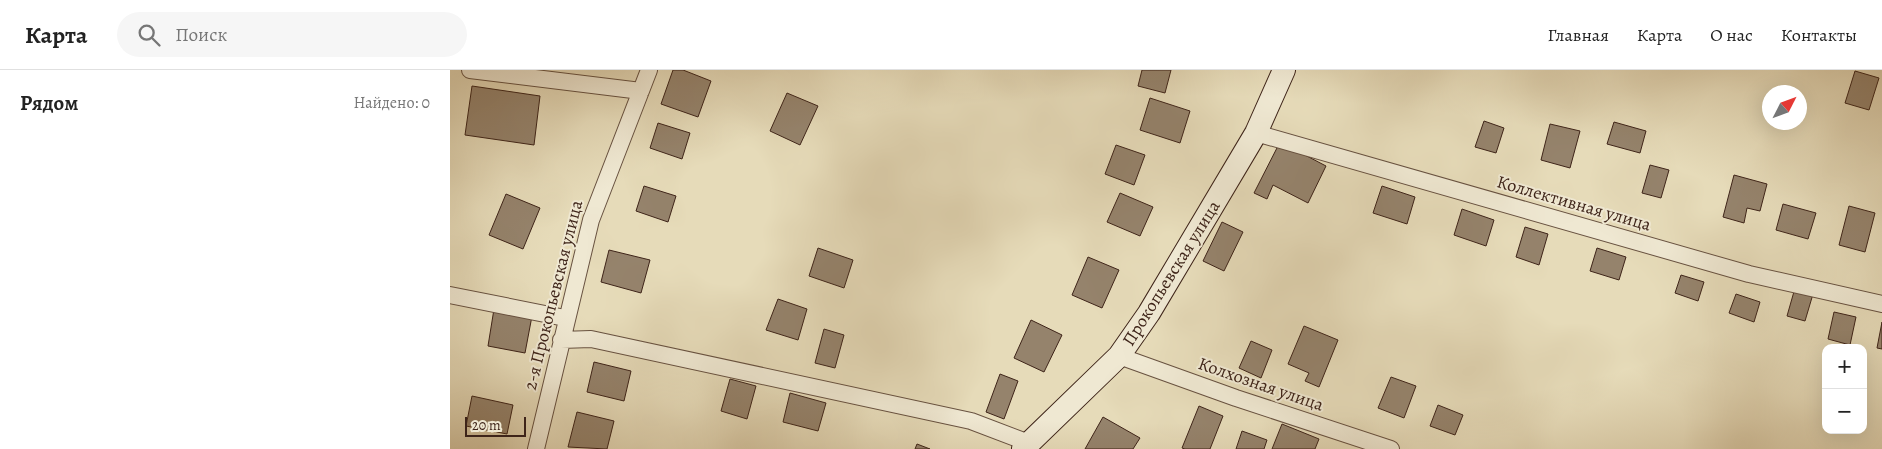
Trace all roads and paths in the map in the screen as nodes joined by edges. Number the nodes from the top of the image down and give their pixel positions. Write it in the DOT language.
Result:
graph roads {
  1 [pos="470,70"];
  2 [pos="649,70"];
  3 [pos="1284,70"];
  4 [pos="641,91"];
  5 [pos="1256,133"];
  6 [pos="450,296"];
  7 [pos="1882,304"];
  8 [pos="565,318"];
  9 [pos="561,340"];
  10 [pos="1119,356"];
  11 [pos="1026,446"];
  12 [pos="536,449"];
  13 [pos="1391,449"];
  1 -- 4 [label="street"];
  2 -- 4 [label="street, 2-я Прокопьевская улица"];
  3 -- 5 [label="main road, Прокопьевская улица"];
  4 -- 8 [label="street, 2-я Прокопьевская улица"];
  5 -- 7 [label="street, Коллективная улица"];
  5 -- 10 [label="main road, Прокопьевская улица"];
  6 -- 8 [label="street"];
  8 -- 9 [label="street, 2-я Прокопьевская улица"];
  9 -- 11 [label="street"];
  9 -- 12 [label="street, 2-я Прокопьевская улица"];
  10 -- 11 [label="main road, Прокопьевская улица"];
  10 -- 13 [label="street, Колхозная улица"];
}
